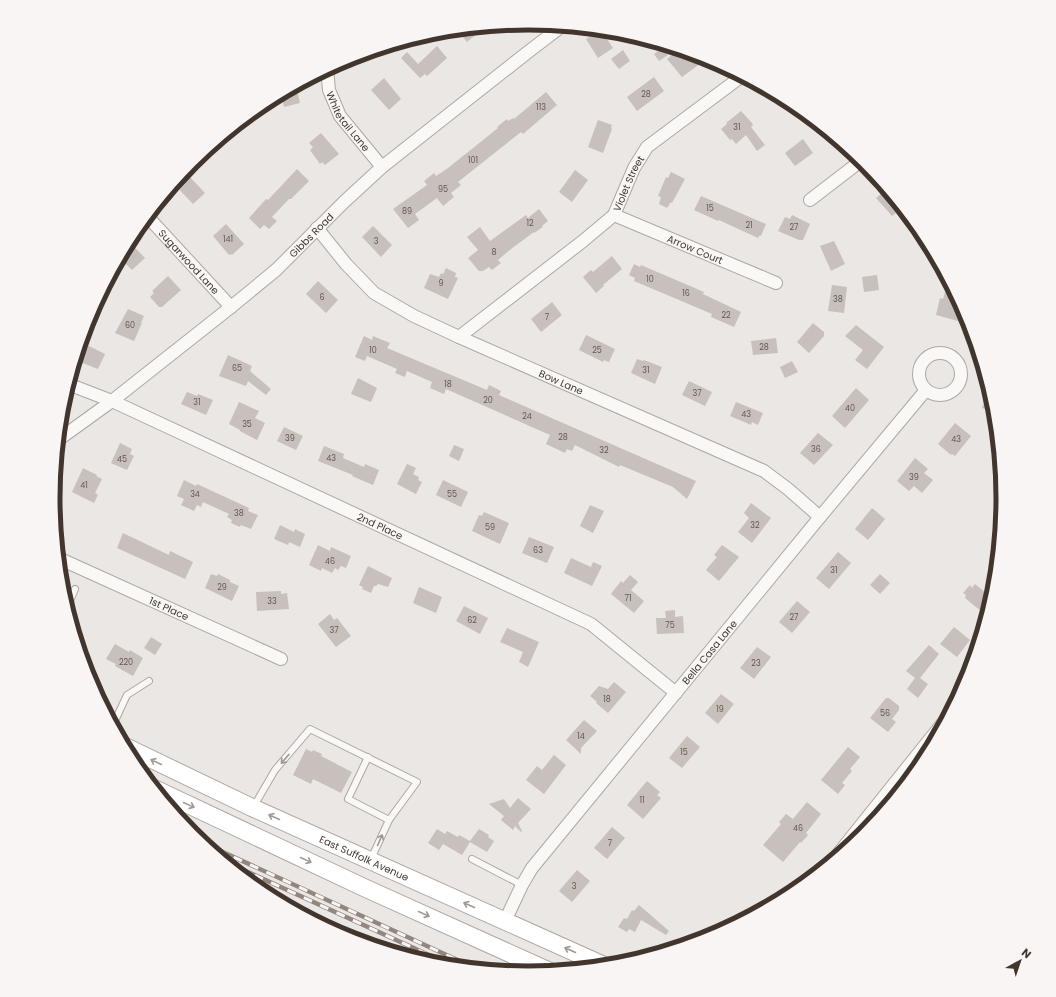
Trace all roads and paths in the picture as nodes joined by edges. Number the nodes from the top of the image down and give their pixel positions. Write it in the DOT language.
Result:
graph roads {
  1 [pos="556,31"];
  2 [pos="328,75"];
  3 [pos="737,79"];
  4 [pos="856,164"];
  5 [pos="382,167"];
  6 [pos="810,200"];
  7 [pos="614,215"];
  8 [pos="151,220"];
  9 [pos="317,228"];
  10 [pos="776,282"];
  11 [pos="231,307"];
  12 [pos="459,337"];
  13 [pos="73,386"];
  14 [pos="926,390"];
  15 [pos="112,401"];
  16 [pos="64,435"];
  17 [pos="820,517"];
  18 [pos="64,561"];
  19 [pos="75,589"];
  20 [pos="71,599"];
  21 [pos="281,659"];
  22 [pos="149,681"];
  23 [pos="676,693"];
  24 [pos="115,720"];
  25 [pos="931,737"];
  26 [pos="133,750"];
  27 [pos="368,757"];
  28 [pos="163,792"];
  29 [pos="253,808"];
  30 [pos="389,820"];
  31 [pos="851,837"];
  32 [pos="472,859"];
  33 [pos="371,860"];
  34 [pos="522,885"];
  35 [pos="505,921"];
  36 [pos="596,962"];
  37 [pos="539,967"];
  1 -- 5 [label="street, Gibbs Road"];
  2 -- 5 [label="street, Whitetail Lane"];
  3 -- 7 [label="street, Violet Street"];
  4 -- 6 [label="street"];
  5 -- 9 [label="street, Gibbs Road"];
  7 -- 10 [label="street, Arrow Court"];
  7 -- 12 [label="street, Violet Street"];
  8 -- 11 [label="street, Sugarwood Lane"];
  9 -- 11 [label="street, Gibbs Road"];
  9 -- 12 [label="street, Bow Lane"];
  11 -- 15 [label="street, Gibbs Road"];
  12 -- 17 [label="street, Bow Lane"];
  13 -- 15 [label="street, 2nd Place"];
  14 -- 17 [label="street, Bella Casa Lane"];
  15 -- 16 [label="street, Gibbs Road"];
  15 -- 23 [label="street, 2nd Place"];
  17 -- 23 [label="street, Bella Casa Lane"];
  18 -- 21 [label="street, 1st Place"];
  19 -- 20 [label="lane"];
  22 -- 24 [label="lane"];
  23 -- 34 [label="street, Bella Casa Lane"];
  25 -- 31 [label="street"];
  29 -- 26 [label="main road, East Suffolk Avenue, one-way"];
  27 -- 29 [label="lane, one-way"];
  27 -- 30 [label="lane"];
  27 -- 30 [label="lane"];
  28 -- 37 [label="main road, one-way"];
  33 -- 29 [label="main road, East Suffolk Avenue, one-way"];
  33 -- 30 [label="lane, one-way"];
  32 -- 34 [label="lane"];
  35 -- 33 [label="main road, East Suffolk Avenue, one-way"];
  34 -- 35 [label="street, Bella Casa Lane"];
  36 -- 35 [label="main road, East Suffolk Avenue, one-way"];
}
